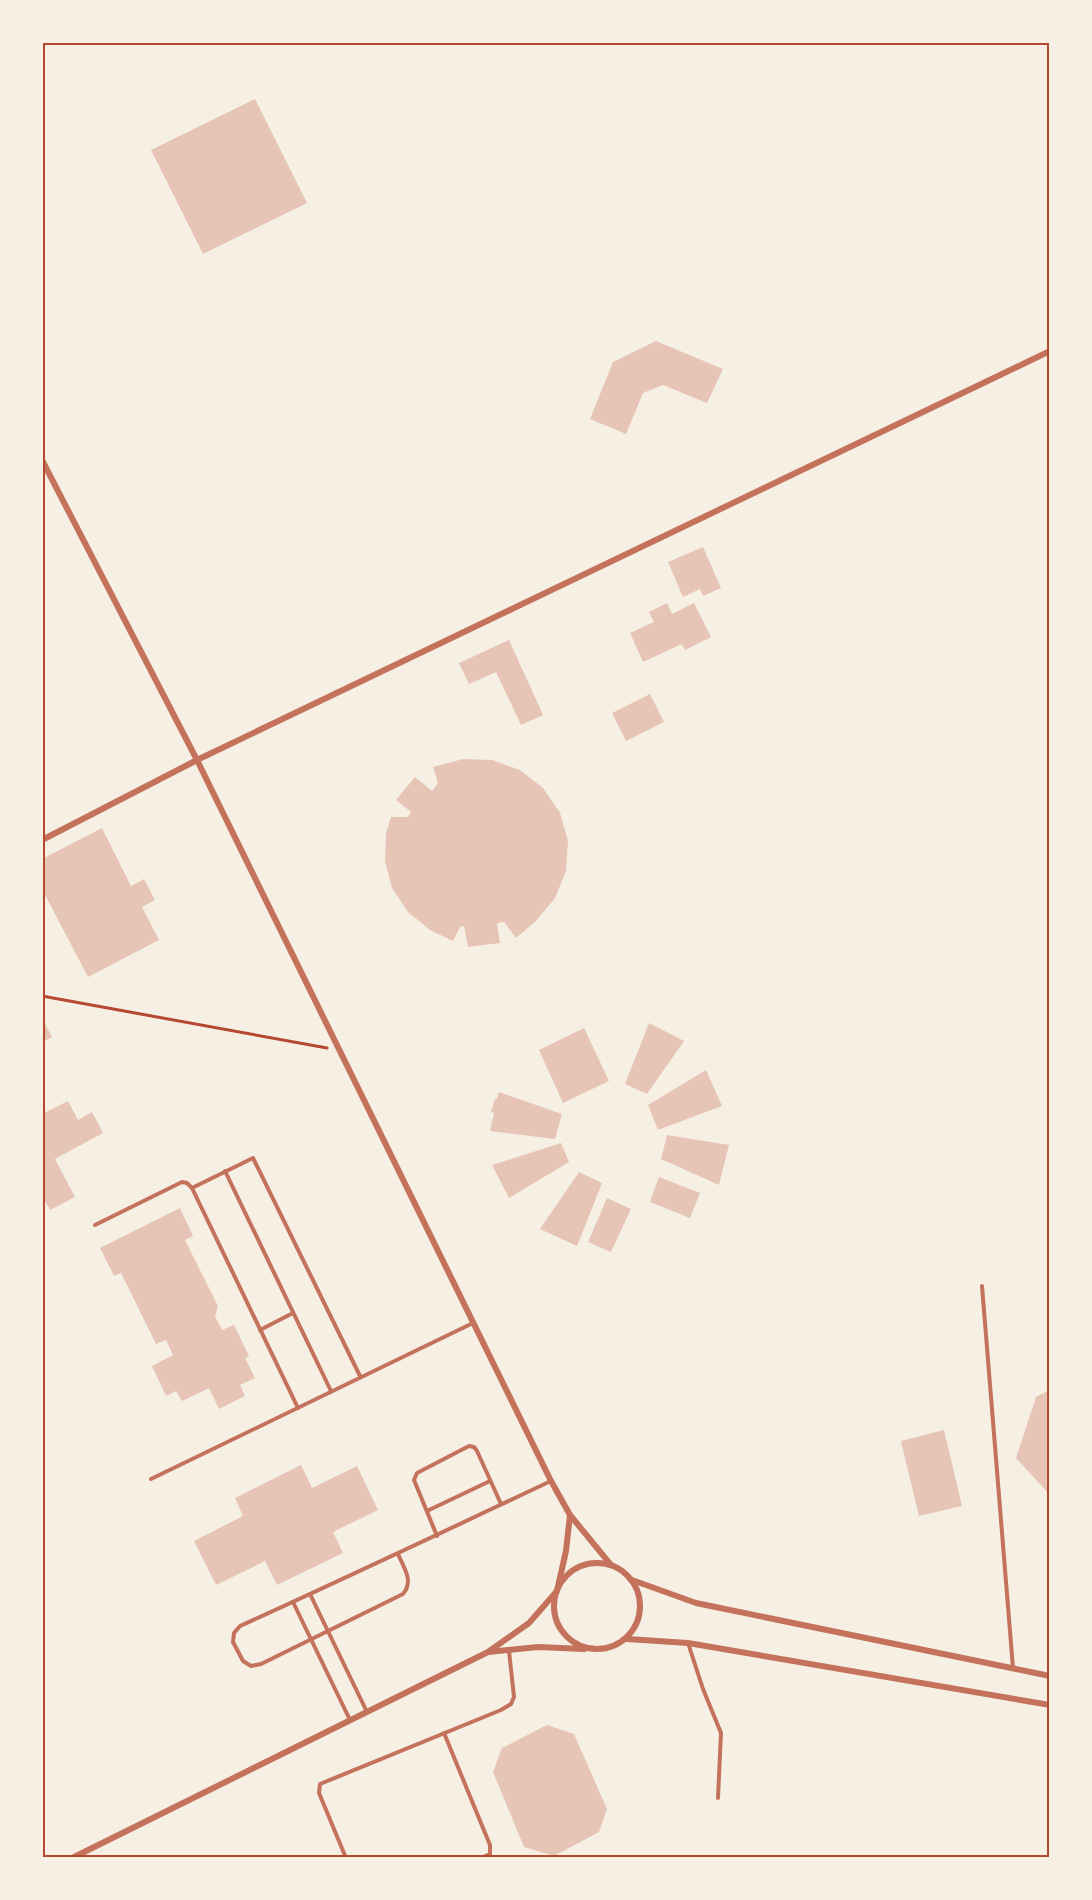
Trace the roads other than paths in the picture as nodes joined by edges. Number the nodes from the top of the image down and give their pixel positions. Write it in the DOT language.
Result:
graph roads {
  1 [pos="1050,351"];
  2 [pos="42,460"];
  3 [pos="197,760"];
  4 [pos="42,840"];
  5 [pos="225,1172"];
  6 [pos="192,1188"];
  7 [pos="95,1225"];
  8 [pos="982,1286"];
  9 [pos="293,1313"];
  10 [pos="473,1322"];
  11 [pos="260,1330"];
  12 [pos="360,1376"];
  13 [pos="331,1391"];
  14 [pos="298,1408"];
  15 [pos="150,1479"];
  16 [pos="490,1481"];
  17 [pos="551,1481"];
  18 [pos="501,1504"];
  19 [pos="427,1511"];
  20 [pos="570,1515"];
  21 [pos="437,1536"];
  22 [pos="398,1554"];
  23 [pos="610,1565"];
  24 [pos="632,1580"];
  25 [pos="556,1591"];
  26 [pos="310,1594"];
  27 [pos="293,1602"];
  28 [pos="328,1632"];
  29 [pos="311,1639"];
  30 [pos="627,1639"];
  31 [pos="688,1643"];
  32 [pos="509,1650"];
  33 [pos="591,1650"];
  34 [pos="488,1652"];
  35 [pos="1013,1669"];
  36 [pos="1050,1676"];
  37 [pos="1050,1705"];
  38 [pos="367,1712"];
  39 [pos="350,1720"];
  40 [pos="444,1733"];
  41 [pos="718,1798"];
  42 [pos="72,1858"];
  43 [pos="346,1858"];
  44 [pos="472,1858"];
  1 -- 3 [label="street"];
  2 -- 3 [label="street"];
  3 -- 4 [label="street"];
  3 -- 10 [label="street"];
  5 -- 6 [label="lane"];
  5 -- 9 [label="lane"];
  5 -- 12 [label="lane"];
  6 -- 7 [label="lane"];
  6 -- 11 [label="lane"];
  8 -- 35 [label="lane"];
  9 -- 11 [label="lane"];
  9 -- 13 [label="lane"];
  10 -- 12 [label="lane"];
  10 -- 17 [label="street"];
  11 -- 14 [label="lane"];
  12 -- 13 [label="lane"];
  13 -- 14 [label="lane"];
  14 -- 15 [label="lane"];
  16 -- 18 [label="lane"];
  16 -- 19 [label="lane"];
  16 -- 19 [label="lane"];
  17 -- 18 [label="lane"];
  17 -- 20 [label="street"];
  18 -- 21 [label="lane"];
  19 -- 21 [label="lane"];
  20 -- 23 [label="street"];
  20 -- 25 [label="street"];
  21 -- 22 [label="lane"];
  22 -- 26 [label="lane"];
  22 -- 28 [label="lane"];
  23 -- 24 [label="street"];
  23 -- 25 [label="street"];
  24 -- 30 [label="street"];
  24 -- 35 [label="street"];
  25 -- 33 [label="street"];
  25 -- 34 [label="street"];
  26 -- 27 [label="lane"];
  26 -- 28 [label="lane"];
  27 -- 29 [label="lane"];
  27 -- 29 [label="lane"];
  28 -- 29 [label="lane"];
  28 -- 38 [label="lane"];
  29 -- 39 [label="lane"];
  30 -- 31 [label="street"];
  30 -- 33 [label="street"];
  31 -- 37 [label="street"];
  31 -- 41 [label="lane"];
  32 -- 33 [label="street"];
  32 -- 34 [label="street"];
  32 -- 40 [label="lane"];
  34 -- 38 [label="street"];
  35 -- 36 [label="street"];
  38 -- 39 [label="street"];
  39 -- 42 [label="street"];
  40 -- 43 [label="lane"];
  40 -- 44 [label="lane"];
}
